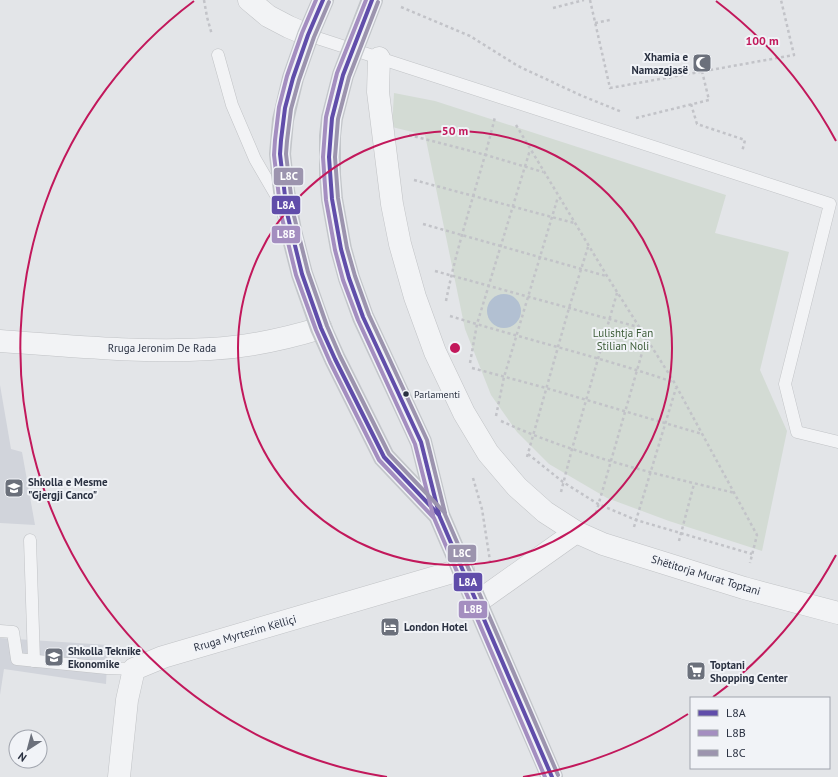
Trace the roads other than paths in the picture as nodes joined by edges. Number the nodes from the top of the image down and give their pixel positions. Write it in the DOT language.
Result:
graph roads {
  1 [pos="249,0"];
  2 [pos="323,0"];
  3 [pos="372,0"];
  4 [pos="308,35"];
  5 [pos="352,50"];
  6 [pos="218,55"];
  7 [pos="379,58"];
  8 [pos="287,213"];
  9 [pos="321,328"];
  10 [pos="0,341"];
  11 [pos="838,442"];
  12 [pos="439,515"];
  13 [pos="582,535"];
  14 [pos="30,540"];
  15 [pos="463,569"];
  16 [pos="476,603"];
  17 [pos="838,614"];
  18 [pos="0,631"];
  19 [pos="34,661"];
  20 [pos="134,669"];
  21 [pos="119,777"];
  22 [pos="552,777"];
  1 -- 4 [label="street"];
  2 -- 4 [label="main road"];
  3 -- 5 [label="main road"];
  4 -- 5 [label="lane"];
  4 -- 8 [label="main road"];
  5 -- 7 [label="lane"];
  5 -- 12 [label="main road"];
  6 -- 8 [label="lane"];
  7 -- 11 [label="lane"];
  7 -- 13 [label="street, Shëtitorja Murat Toptani"];
  8 -- 9 [label="main road"];
  9 -- 10 [label="street, Rruga Jeronim De Rada"];
  9 -- 12 [label="main road"];
  12 -- 15 [label="main road"];
  13 -- 16 [label="street"];
  13 -- 17 [label="street, Shëtitorja Murat Toptani"];
  14 -- 19 [label="lane"];
  15 -- 16 [label="main road"];
  15 -- 20 [label="street, Rruga Myrtezim Këlliçi"];
  16 -- 22 [label="main road"];
  18 -- 19 [label="lane"];
  19 -- 20 [label="lane"];
  20 -- 21 [label="street"];
}
